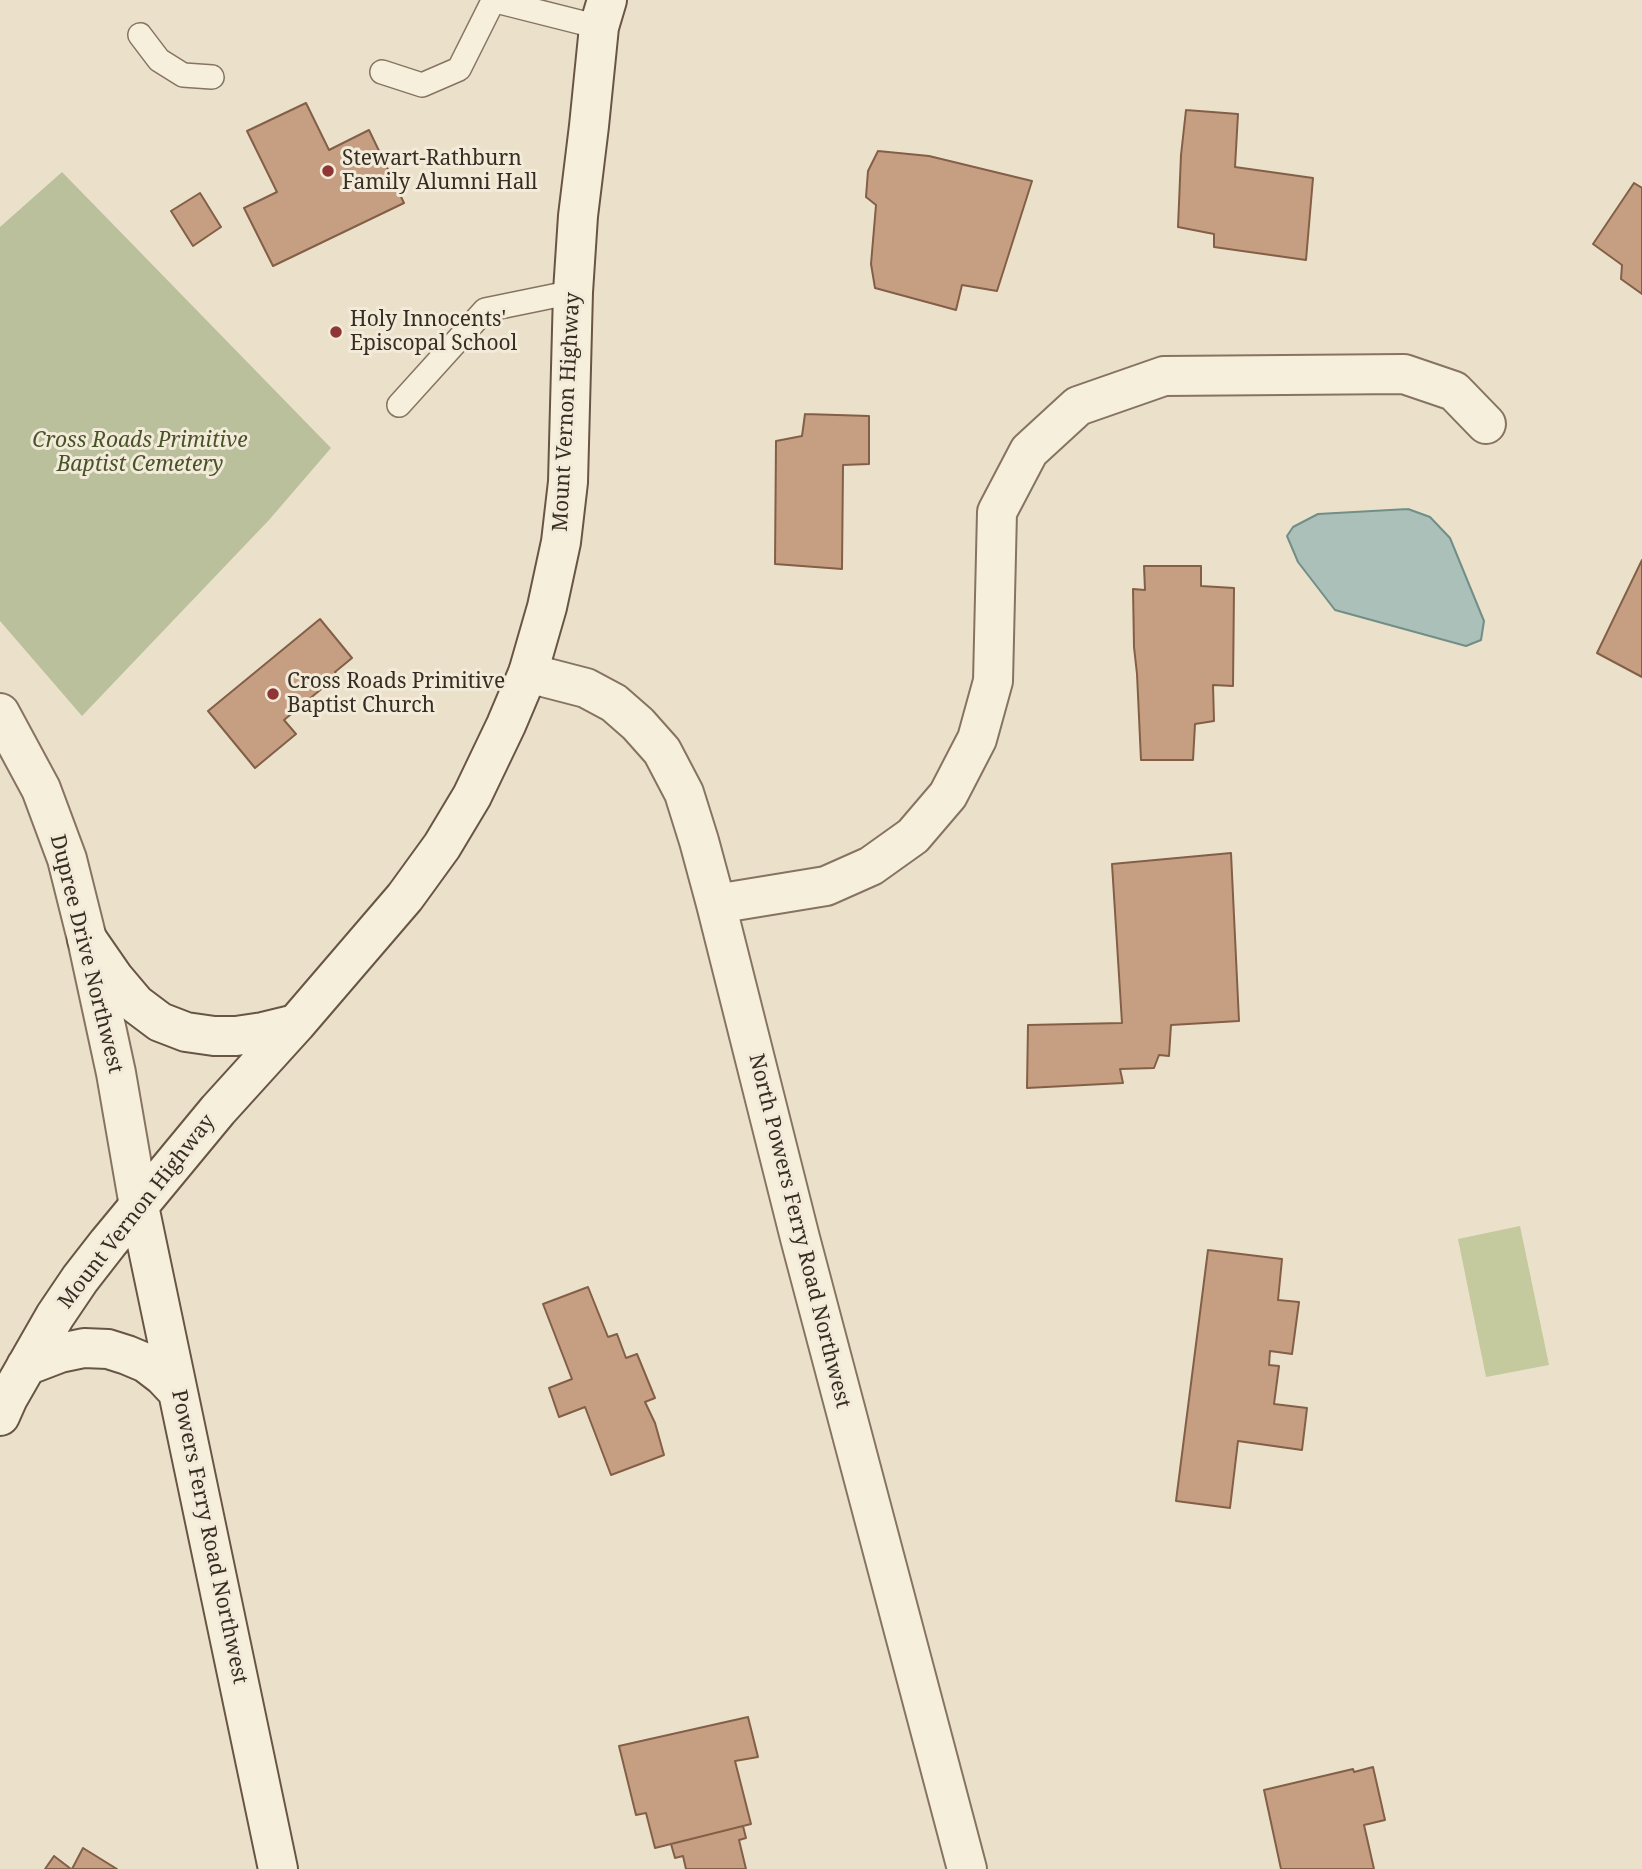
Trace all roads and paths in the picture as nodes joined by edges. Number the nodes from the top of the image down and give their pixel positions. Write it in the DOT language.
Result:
graph roads {
  1 [pos="493,0"];
  2 [pos="603,14"];
  3 [pos="139,35"];
  4 [pos="382,72"];
  5 [pos="212,77"];
  6 [pos="573,292"];
  7 [pos="399,405"];
  8 [pos="1486,424"];
  9 [pos="528,673"];
  10 [pos="3,723"];
  11 [pos="716,904"];
  12 [pos="87,939"];
  13 [pos="296,1024"];
  14 [pos="139,1206"];
  15 [pos="26,1366"];
  16 [pos="178,1392"];
  17 [pos="0,1416"];
  18 [pos="278,1869"];
  19 [pos="967,1869"];
  1 -- 2 [label="lane"];
  1 -- 4 [label="lane"];
  2 -- 6 [label="street, Mount Vernon Highway"];
  3 -- 5 [label="lane"];
  6 -- 7 [label="lane"];
  6 -- 9 [label="street, Mount Vernon Highway"];
  8 -- 11 [label="street"];
  9 -- 11 [label="street, North Powers Ferry Road Northwest"];
  9 -- 13 [label="street, Mount Vernon Highway"];
  10 -- 12 [label="street, Dupree Drive Northwest"];
  11 -- 19 [label="street, North Powers Ferry Road Northwest"];
  12 -- 13 [label="street"];
  12 -- 14 [label="street, Dupree Drive Northwest"];
  13 -- 14 [label="street, Mount Vernon Highway"];
  14 -- 15 [label="street, Mount Vernon Highway"];
  14 -- 16 [label="street, Powers Ferry Road Northwest"];
  15 -- 16 [label="street"];
  15 -- 17 [label="street, Mount Vernon Highway"];
  16 -- 18 [label="street, Powers Ferry Road Northwest"];
}
